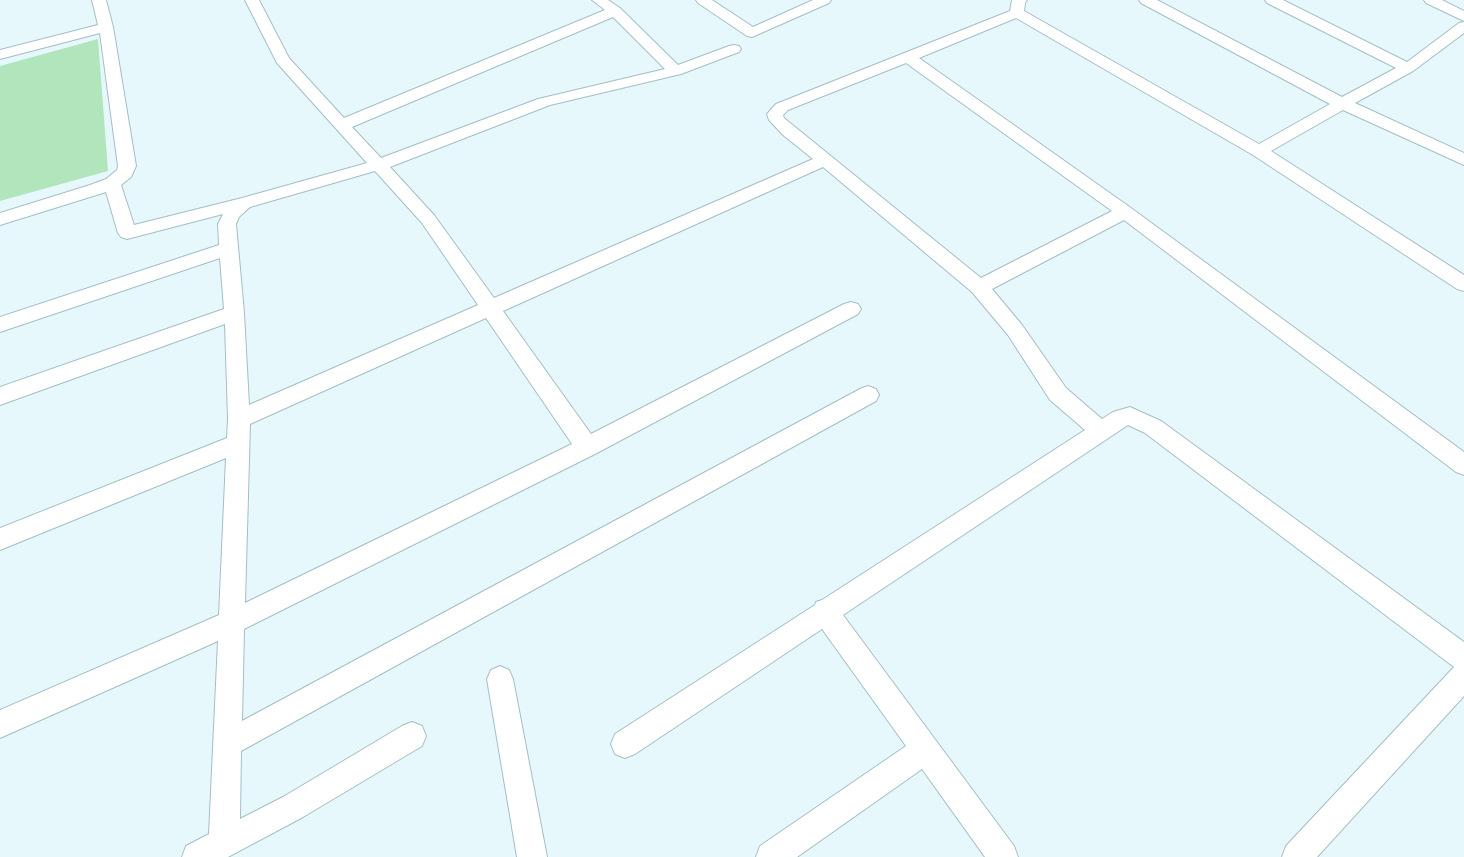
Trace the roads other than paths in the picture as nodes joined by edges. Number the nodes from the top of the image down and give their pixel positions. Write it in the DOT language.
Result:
graph roads {
  1 [pos="99,0"];
  2 [pos="252,0"];
  3 [pos="599,0"];
  4 [pos="703,0"];
  5 [pos="824,0"];
  6 [pos="1146,0"];
  7 [pos="1272,0"];
  8 [pos="1431,0"];
  9 [pos="1018,6"];
  10 [pos="615,11"];
  11 [pos="1464,17"];
  12 [pos="1464,26"];
  13 [pos="106,27"];
  14 [pos="734,48"];
  15 [pos="0,55"];
  16 [pos="908,57"];
  17 [pos="1408,68"];
  18 [pos="676,71"];
  19 [pos="1343,103"];
  20 [pos="342,125"];
  21 [pos="1259,151"];
  22 [pos="1461,155"];
  23 [pos="825,160"];
  24 [pos="378,165"];
  25 [pos="112,183"];
  26 [pos="244,204"];
  27 [pos="1125,212"];
  28 [pos="0,218"];
  29 [pos="228,249"];
  30 [pos="1464,284"];
  31 [pos="979,287"];
  32 [pos="490,308"];
  33 [pos="851,309"];
  34 [pos="234,313"];
  35 [pos="0,325"];
  36 [pos="868,395"];
  37 [pos="0,396"];
  38 [pos="239,419"];
  39 [pos="1101,431"];
  40 [pos="238,443"];
  41 [pos="587,447"];
  42 [pos="1464,465"];
  43 [pos="0,538"];
  44 [pos="826,611"];
  45 [pos="232,623"];
  46 [pos="1464,658"];
  47 [pos="1464,676"];
  48 [pos="500,679"];
  49 [pos="0,724"];
  50 [pos="412,736"];
  51 [pos="227,744"];
  52 [pos="624,744"];
  53 [pos="926,750"];
  54 [pos="224,843"];
  55 [pos="197,857"];
  56 [pos="532,857"];
  57 [pos="771,857"];
  58 [pos="1003,857"];
  59 [pos="1297,857"];
  1 -- 13 [label="street"];
  2 -- 20 [label="street"];
  3 -- 10 [label="street"];
  4 -- 5 [label="street"];
  6 -- 19 [label="street"];
  7 -- 17 [label="street"];
  8 -- 11 [label="street"];
  9 -- 16 [label="street"];
  9 -- 21 [label="street"];
  10 -- 18 [label="street"];
  10 -- 20 [label="street"];
  12 -- 17 [label="street"];
  13 -- 15 [label="street"];
  13 -- 25 [label="street"];
  14 -- 18 [label="street"];
  16 -- 23 [label="street"];
  16 -- 27 [label="street"];
  17 -- 19 [label="street"];
  18 -- 24 [label="street"];
  19 -- 21 [label="street"];
  19 -- 22 [label="street"];
  20 -- 24 [label="street"];
  21 -- 30 [label="street"];
  23 -- 31 [label="street"];
  23 -- 32 [label="street"];
  24 -- 26 [label="street"];
  24 -- 32 [label="street"];
  25 -- 26 [label="street"];
  25 -- 28 [label="street"];
  26 -- 29 [label="street"];
  27 -- 31 [label="street"];
  27 -- 42 [label="street"];
  29 -- 34 [label="street"];
  29 -- 35 [label="street"];
  31 -- 39 [label="street"];
  32 -- 38 [label="street"];
  32 -- 41 [label="street"];
  33 -- 41 [label="street"];
  34 -- 37 [label="street"];
  34 -- 38 [label="street"];
  36 -- 51 [label="street"];
  38 -- 40 [label="street"];
  39 -- 44 [label="street"];
  39 -- 46 [label="street"];
  40 -- 43 [label="street"];
  40 -- 45 [label="street"];
  41 -- 45 [label="street"];
  44 -- 52 [label="street"];
  44 -- 53 [label="street"];
  45 -- 49 [label="street"];
  45 -- 51 [label="street"];
  47 -- 59 [label="street"];
  48 -- 56 [label="street"];
  50 -- 54 [label="street"];
  51 -- 54 [label="street"];
  53 -- 57 [label="street"];
  53 -- 58 [label="street"];
  54 -- 55 [label="street"];
}
